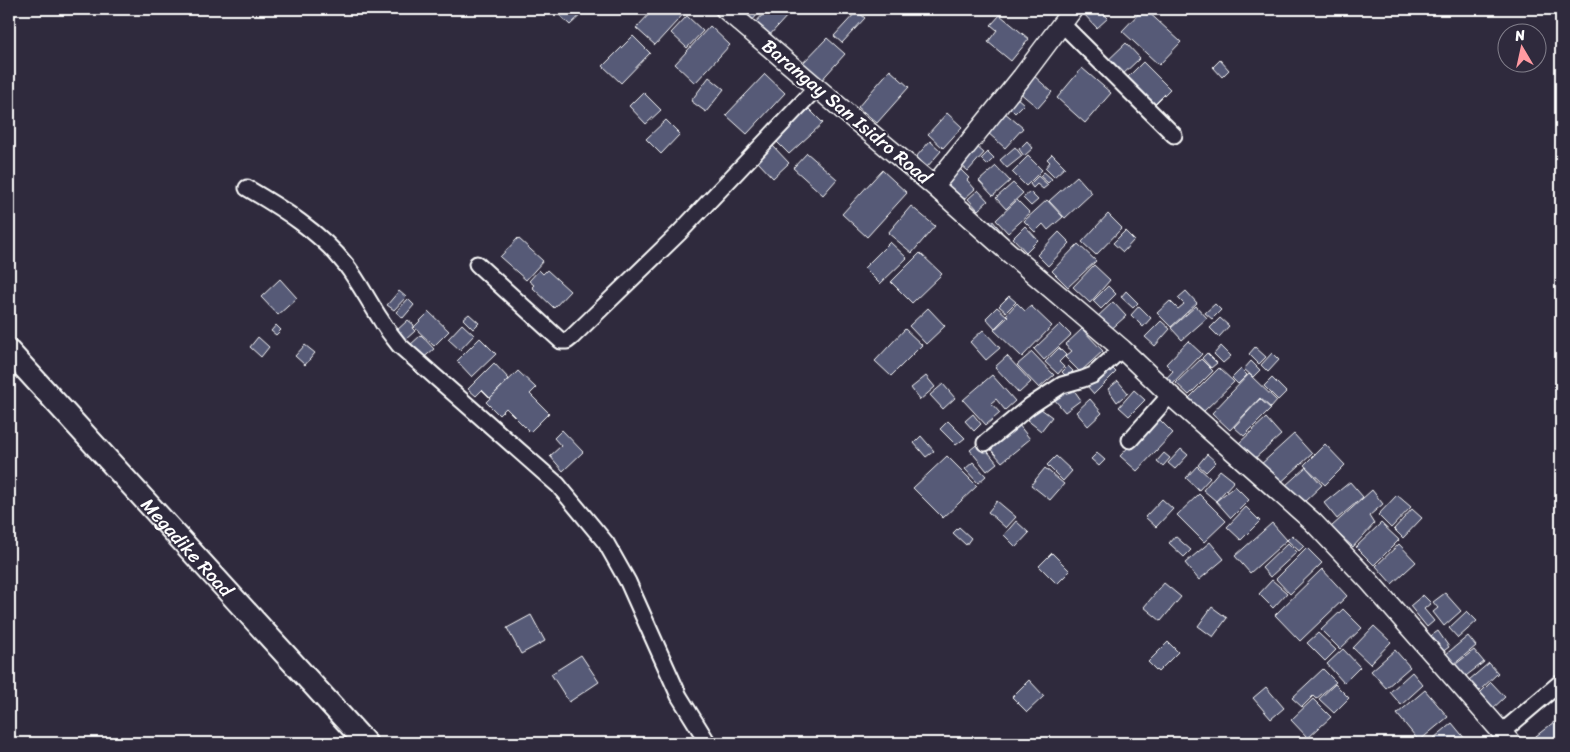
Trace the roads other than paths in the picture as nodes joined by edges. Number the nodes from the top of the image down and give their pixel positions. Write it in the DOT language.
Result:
graph roads {
  1 [pos="725,9"];
  2 [pos="1073,9"];
  3 [pos="1062,24"];
  4 [pos="817,87"];
  5 [pos="1174,135"];
  6 [pos="934,186"];
  7 [pos="247,188"];
  8 [pos="477,264"];
  9 [pos="1122,349"];
  10 [pos="9,351"];
  11 [pos="1170,394"];
  12 [pos="1130,440"];
  13 [pos="985,443"];
  14 [pos="1561,682"];
  15 [pos="1507,738"];
  16 [pos="366,743"];
  17 [pos="708,743"];
  1 -- 4 [label="street, Barangay San Isidro Road"];
  2 -- 3 [label="street, Barangay San Isidro Road"];
  3 -- 5 [label="street"];
  3 -- 6 [label="street, Barangay San Isidro Road"];
  4 -- 6 [label="street, Barangay San Isidro Road"];
  4 -- 8 [label="street"];
  6 -- 9 [label="street"];
  7 -- 17 [label="street"];
  9 -- 11 [label="street"];
  9 -- 13 [label="street"];
  10 -- 16 [label="main road, Megadike Road"];
  11 -- 12 [label="street"];
  11 -- 15 [label="street"];
  14 -- 15 [label="street"];
}
